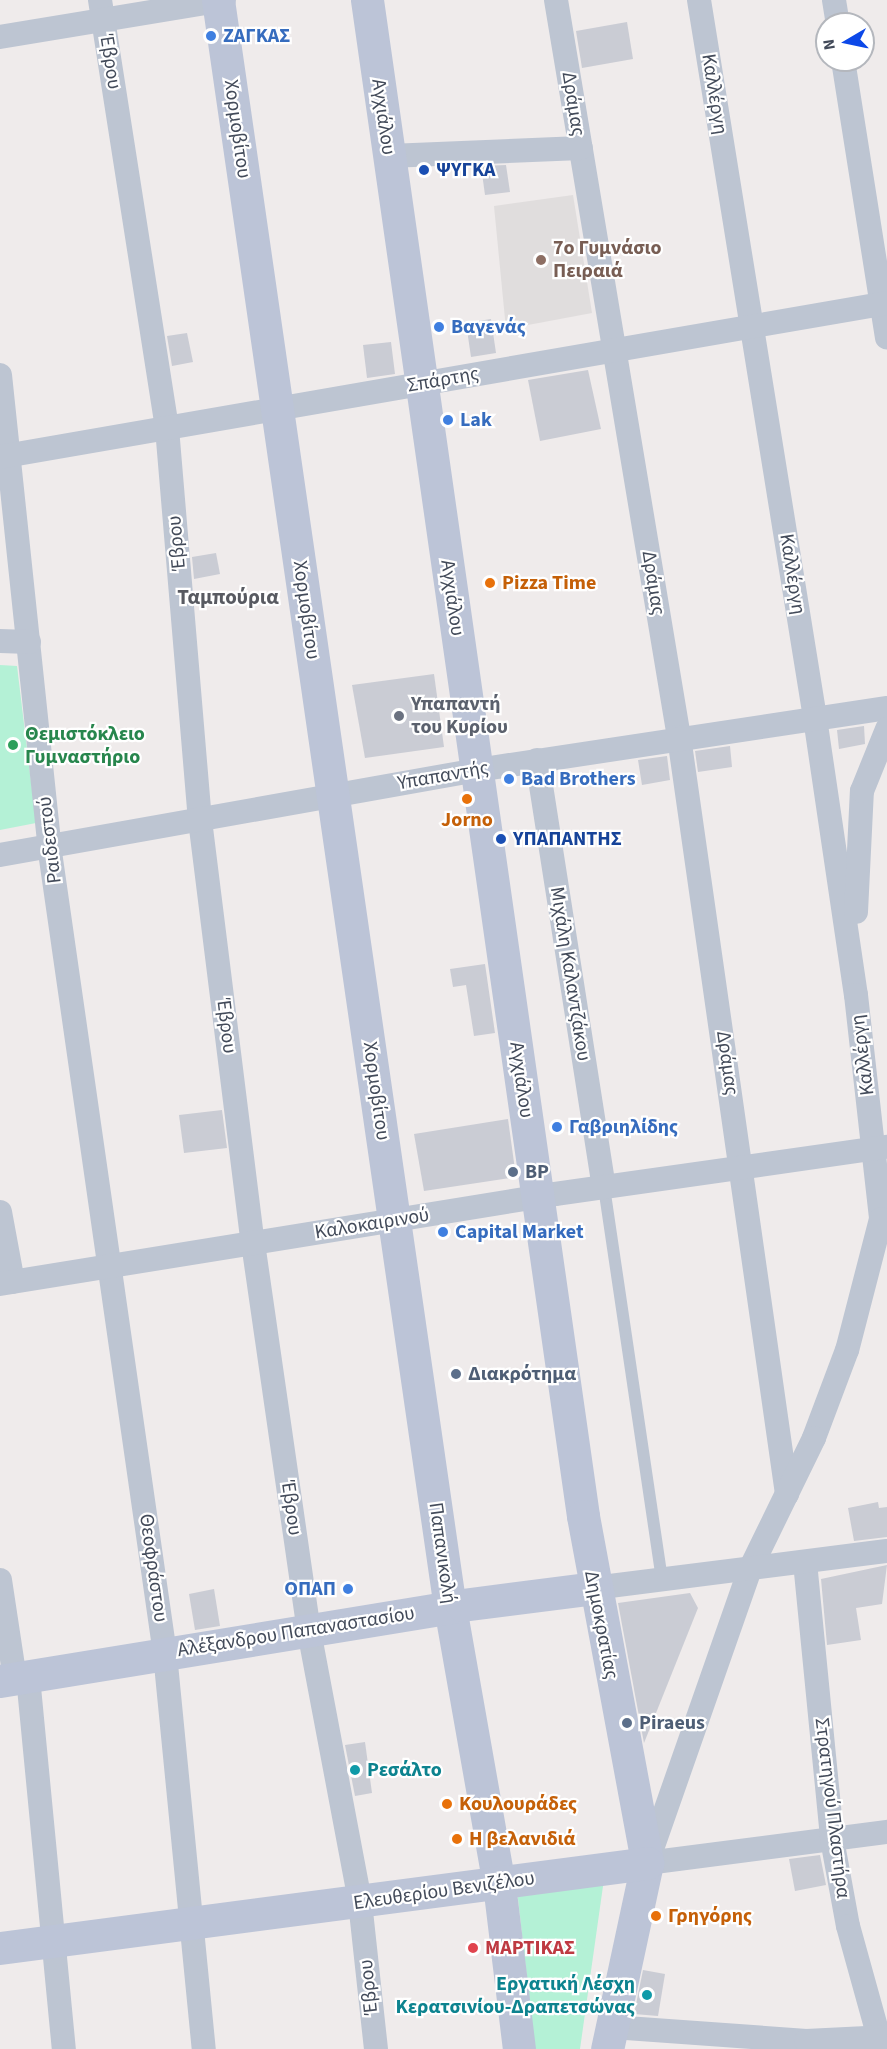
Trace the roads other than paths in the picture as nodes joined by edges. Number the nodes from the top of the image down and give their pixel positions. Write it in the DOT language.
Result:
graph roads {
  1 [pos="220,0"];
  2 [pos="367,0"];
  3 [pos="556,0"];
  4 [pos="699,0"];
  5 [pos="102,10"];
  6 [pos="0,37"];
  7 [pos="845,72"];
  8 [pos="581,148"];
  9 [pos="389,156"];
  10 [pos="884,304"];
  11 [pos="752,327"];
  12 [pos="887,338"];
  13 [pos="614,350"];
  14 [pos="0,375"];
  15 [pos="422,384"];
  16 [pos="278,409"];
  17 [pos="167,428"];
  18 [pos="5,456"];
  19 [pos="0,641"];
  20 [pos="29,642"];
  21 [pos="887,708"];
  22 [pos="815,718"];
  23 [pos="887,729"];
  24 [pos="679,737"];
  25 [pos="537,760"];
  26 [pos="477,770"];
  27 [pos="333,797"];
  28 [pos="200,820"];
  29 [pos="49,845"];
  30 [pos="0,855"];
  31 [pos="856,995"];
  32 [pos="880,1148"];
  33 [pos="742,1167"];
  34 [pos="604,1187"];
  35 [pos="538,1197"];
  36 [pos="0,1212"];
  37 [pos="395,1221"];
  38 [pos="253,1243"];
  39 [pos="109,1267"];
  40 [pos="7,1283"];
  41 [pos="788,1494"];
  42 [pos="887,1551"];
  43 [pos="805,1562"];
  44 [pos="750,1569"];
  45 [pos="0,1580"];
  46 [pos="662,1580"];
  47 [pos="594,1588"];
  48 [pos="450,1607"];
  49 [pos="309,1631"];
  50 [pos="165,1654"];
  51 [pos="14,1679"];
  52 [pos="887,1832"];
  53 [pos="832,1839"];
  54 [pos="647,1863"];
  55 [pos="498,1884"];
  56 [pos="360,1902"];
  57 [pos="191,1923"];
  58 [pos="54,1941"];
  59 [pos="0,1948"];
  60 [pos="610,2038"];
  61 [pos="883,2041"];
  62 [pos="807,2045"];
  63 [pos="64,2049"];
  64 [pos="204,2049"];
  65 [pos="376,2049"];
  66 [pos="519,2049"];
  1 -- 5 [label="street"];
  1 -- 16 [label="main road, Χορμοβίτου"];
  2 -- 9 [label="main road, Αγχιάλου"];
  3 -- 8 [label="street, Δράμας"];
  4 -- 11 [label="street, Καλλέργη"];
  5 -- 6 [label="street"];
  5 -- 17 [label="street, Έβρου"];
  7 -- 10 [label="street"];
  8 -- 9 [label="street"];
  8 -- 13 [label="street, Δράμας"];
  9 -- 15 [label="main road, Αγχιάλου"];
  10 -- 11 [label="street, Σπάρτης"];
  10 -- 12 [label="street"];
  11 -- 13 [label="street, Σπάρτης"];
  11 -- 22 [label="street, Καλλέργη"];
  13 -- 15 [label="street, Σπάρτης"];
  13 -- 24 [label="street, Δράμας"];
  14 -- 18 [label="street, Ραιδεστού"];
  15 -- 16 [label="street, Σπάρτης"];
  15 -- 26 [label="main road, Αγχιάλου"];
  16 -- 17 [label="street, Σπάρτης"];
  16 -- 27 [label="main road, Χορμοβίτου"];
  17 -- 18 [label="street, Σπάρτης"];
  17 -- 28 [label="street, Έβρου"];
  18 -- 20 [label="street, Ραιδεστού"];
  19 -- 20 [label="street"];
  20 -- 29 [label="street, Ραιδεστού"];
  21 -- 22 [label="street, Υπαπαντής"];
  22 -- 24 [label="street, Υπαπαντής"];
  22 -- 31 [label="street, Καλλέργη"];
  23 -- 31 [label="street"];
  24 -- 25 [label="street, Υπαπαντής"];
  24 -- 33 [label="street, Δράμας"];
  25 -- 26 [label="street, Υπαπαντής"];
  25 -- 34 [label="street, Μιχάλη Καλαντζάκου"];
  26 -- 27 [label="street, Υπαπαντής"];
  26 -- 35 [label="main road, Αγχιάλου"];
  27 -- 28 [label="street, Υπαπαντής"];
  27 -- 37 [label="main road, Χορμοβίτου"];
  28 -- 29 [label="street, Υπαπαντής"];
  28 -- 38 [label="street, Έβρου"];
  29 -- 30 [label="street, Υπαπαντής"];
  29 -- 39 [label="street, Ραιδεστού"];
  31 -- 32 [label="street, Καλλέργη"];
  32 -- 33 [label="street, Καλοκαιρινού"];
  32 -- 41 [label="street, Καλλέργη"];
  33 -- 34 [label="street, Καλοκαιρινού"];
  33 -- 41 [label="street"];
  34 -- 35 [label="street, Καλοκαιρινού"];
  34 -- 46 [label="lane"];
  35 -- 37 [label="street, Καλοκαιρινού"];
  35 -- 47 [label="main road, Δημοκρατίας"];
  36 -- 40 [label="street"];
  37 -- 38 [label="street, Καλοκαιρινού"];
  37 -- 48 [label="main road, Παπανικολή"];
  38 -- 39 [label="street, Καλοκαιρινού"];
  38 -- 49 [label="street, Έβρου"];
  39 -- 40 [label="street, Καλοκαιρινού"];
  39 -- 50 [label="street, Θεοφράστου"];
  41 -- 44 [label="street, Καλλέργη"];
  42 -- 43 [label="street"];
  43 -- 44 [label="street"];
  43 -- 53 [label="street, Στρατηγού Πλαστήρα"];
  44 -- 46 [label="street"];
  44 -- 54 [label="street, Καλλέργη"];
  45 -- 51 [label="street"];
  46 -- 47 [label="street"];
  47 -- 48 [label="main road, Αλέξανδρου Παπαναστασίου"];
  47 -- 54 [label="main road, Δημοκρατίας"];
  48 -- 49 [label="main road, Αλέξανδρου Παπαναστασίου"];
  48 -- 55 [label="main road, Παπανικολή"];
  49 -- 50 [label="main road, Αλέξανδρου Παπαναστασίου"];
  49 -- 56 [label="street, Έβρου"];
  50 -- 51 [label="main road, Αλέξανδρου Παπαναστασίου"];
  50 -- 57 [label="street, Θεοφράστου"];
  51 -- 58 [label="street"];
  52 -- 53 [label="street, Ελευθερίου Βενιζέλου"];
  53 -- 54 [label="street, Ελευθερίου Βενιζέλου"];
  53 -- 61 [label="street, Στρατηγού Πλαστήρα"];
  54 -- 55 [label="main road, Ελευθερίου Βενιζέλου"];
  54 -- 60 [label="main road, Δημοκρατίας"];
  55 -- 56 [label="main road, Ελευθερίου Βενιζέλου"];
  55 -- 66 [label="main road"];
  56 -- 57 [label="main road, Ελευθερίου Βενιζέλου"];
  56 -- 65 [label="street, Έβρου"];
  57 -- 58 [label="main road, Ελευθερίου Βενιζέλου"];
  57 -- 64 [label="street, Θεοφράστου"];
  58 -- 59 [label="main road, Ελευθερίου Βενιζέλου"];
  58 -- 63 [label="street"];
  60 -- 62 [label="street"];
  61 -- 62 [label="street"];
}
